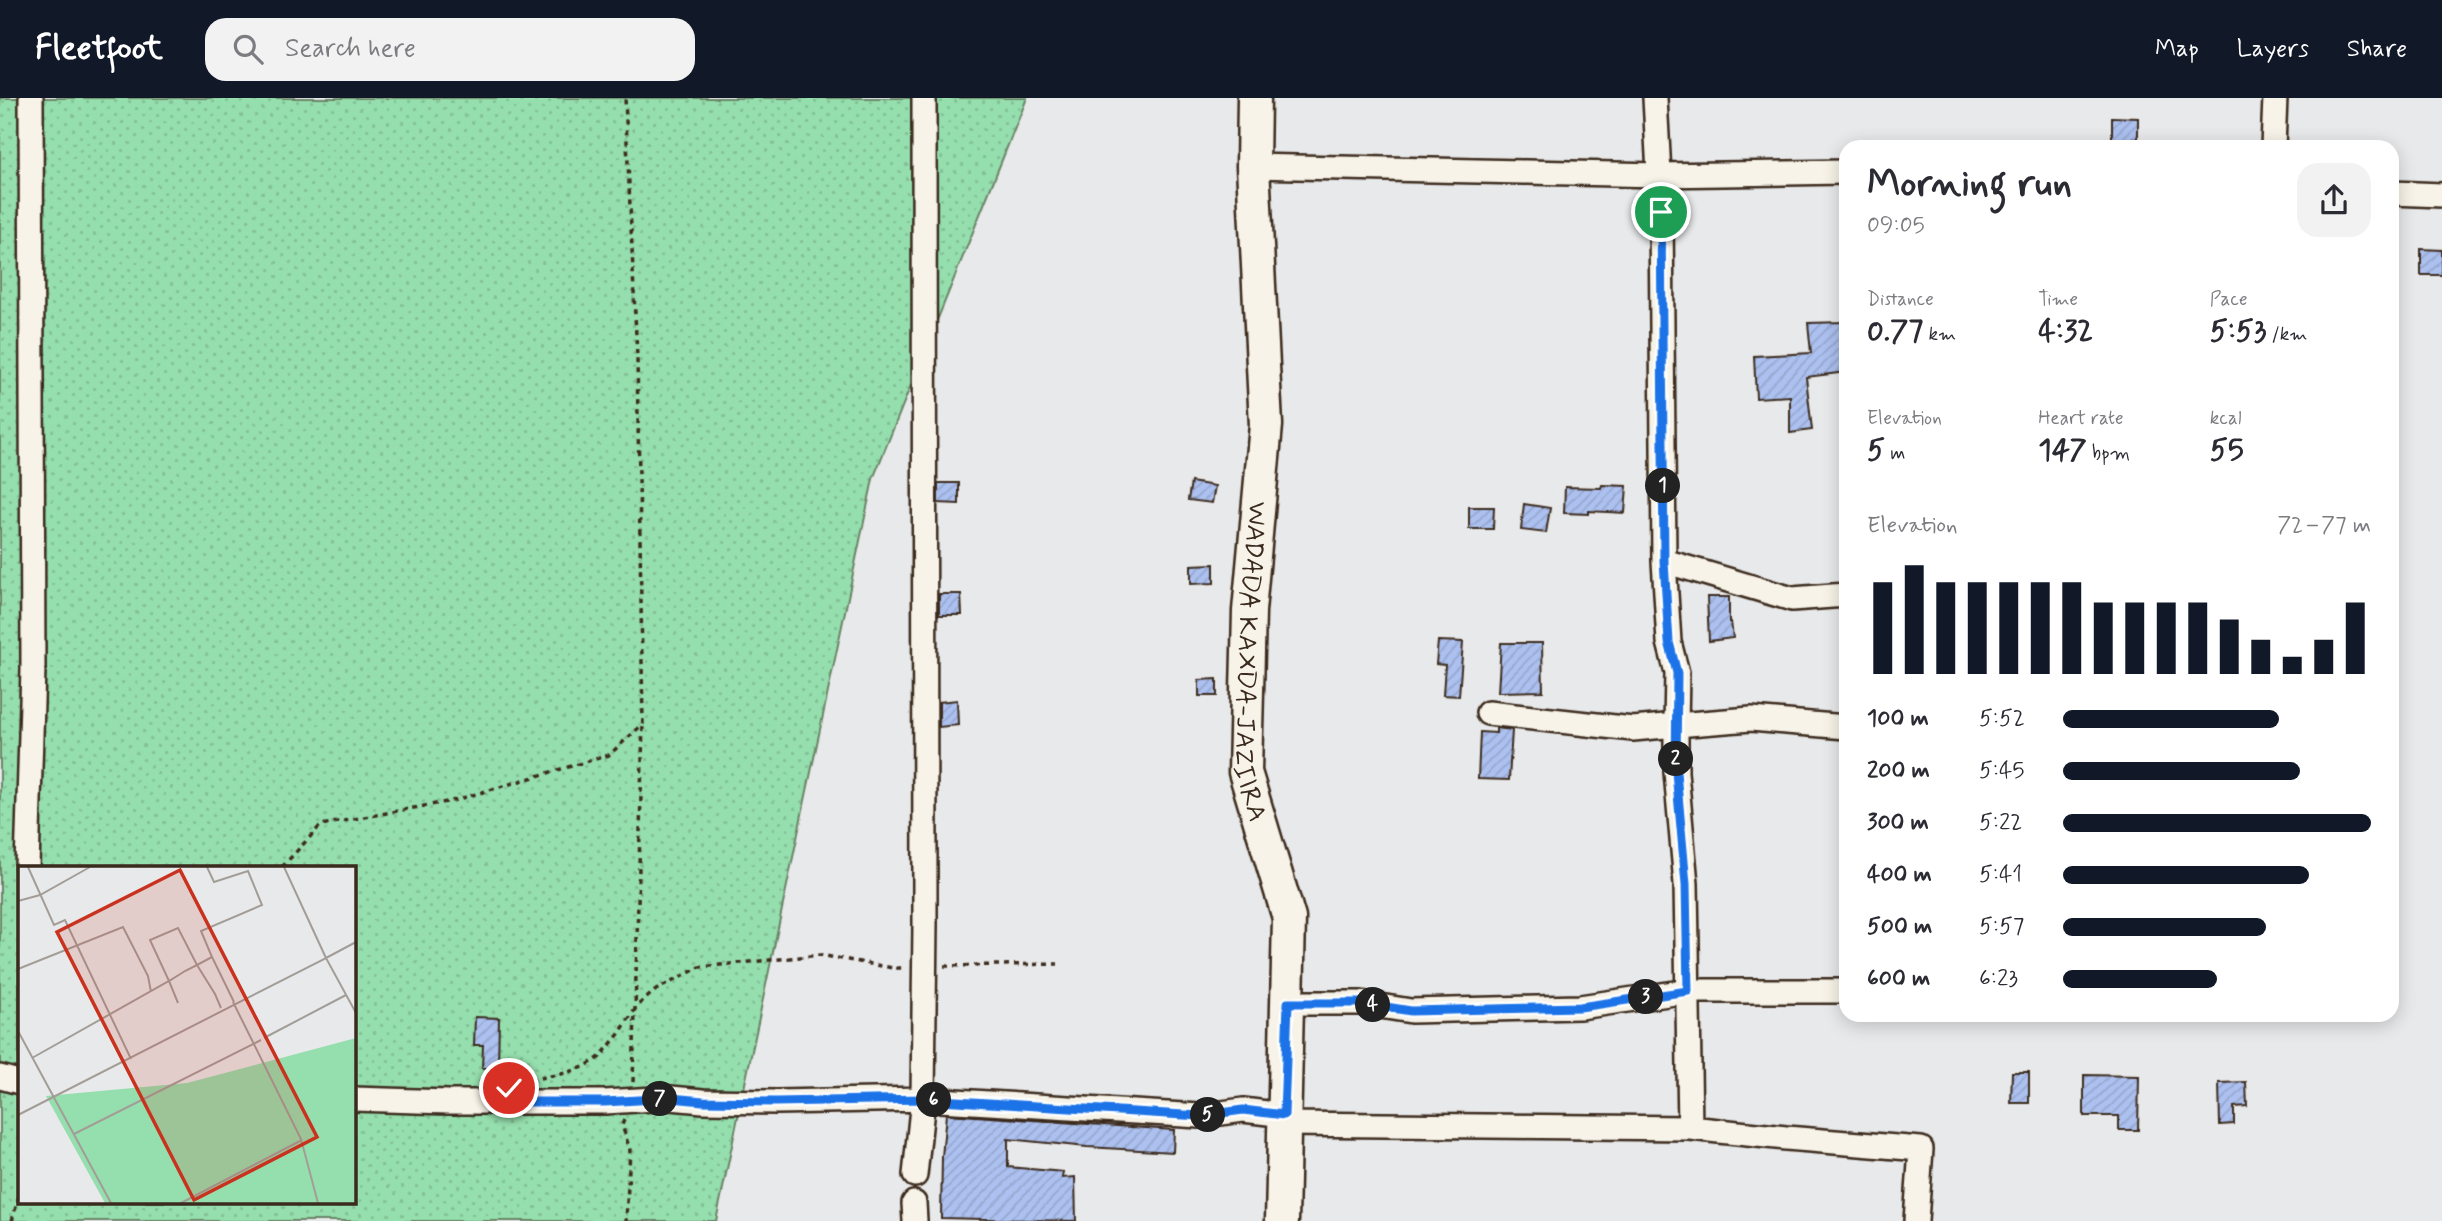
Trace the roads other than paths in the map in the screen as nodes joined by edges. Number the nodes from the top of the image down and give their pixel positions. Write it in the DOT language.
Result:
graph roads {
  1 [pos="31,98"];
  2 [pos="924,98"];
  3 [pos="1254,98"];
  4 [pos="1655,98"];
  5 [pos="2275,98"];
  6 [pos="2273,140"];
  7 [pos="1253,166"];
  8 [pos="1839,172"];
  9 [pos="1658,175"];
  10 [pos="2399,193"];
  11 [pos="2442,195"];
  12 [pos="1664,561"];
  13 [pos="1839,596"];
  14 [pos="1488,713"];
  15 [pos="1676,725"];
  16 [pos="1839,726"];
  17 [pos="27,866"];
  18 [pos="1688,991"];
  19 [pos="1839,991"];
  20 [pos="1288,1003"];
  21 [pos="0,1077"];
  22 [pos="18,1082"];
  23 [pos="355,1099"];
  24 [pos="923,1099"];
  25 [pos="1284,1120"];
  26 [pos="1690,1128"];
  27 [pos="915,1175"];
  28 [pos="1282,1221"];
  29 [pos="1916,1221"];
  1 -- 17 [label="street"];
  2 -- 24 [label="street"];
  3 -- 7 [label="street, WADADA KAXDA-JAZIIRA"];
  4 -- 9 [label="street"];
  5 -- 6 [label="street"];
  7 -- 9 [label="street"];
  7 -- 20 [label="street, WADADA KAXDA-JAZIIRA"];
  8 -- 9 [label="street"];
  9 -- 12 [label="street"];
  10 -- 11 [label="street"];
  12 -- 13 [label="street"];
  12 -- 15 [label="street"];
  14 -- 15 [label="street"];
  15 -- 16 [label="street"];
  15 -- 18 [label="street"];
  18 -- 19 [label="street"];
  18 -- 20 [label="street"];
  18 -- 26 [label="street"];
  20 -- 25 [label="street, WADADA KAXDA-JAZIIRA"];
  21 -- 22 [label="street"];
  23 -- 24 [label="street"];
  24 -- 25 [label="street"];
  24 -- 27 [label="street"];
  25 -- 26 [label="street"];
  25 -- 28 [label="street, WADADA KAXDA-JAZIIRA"];
  26 -- 29 [label="street"];
}
